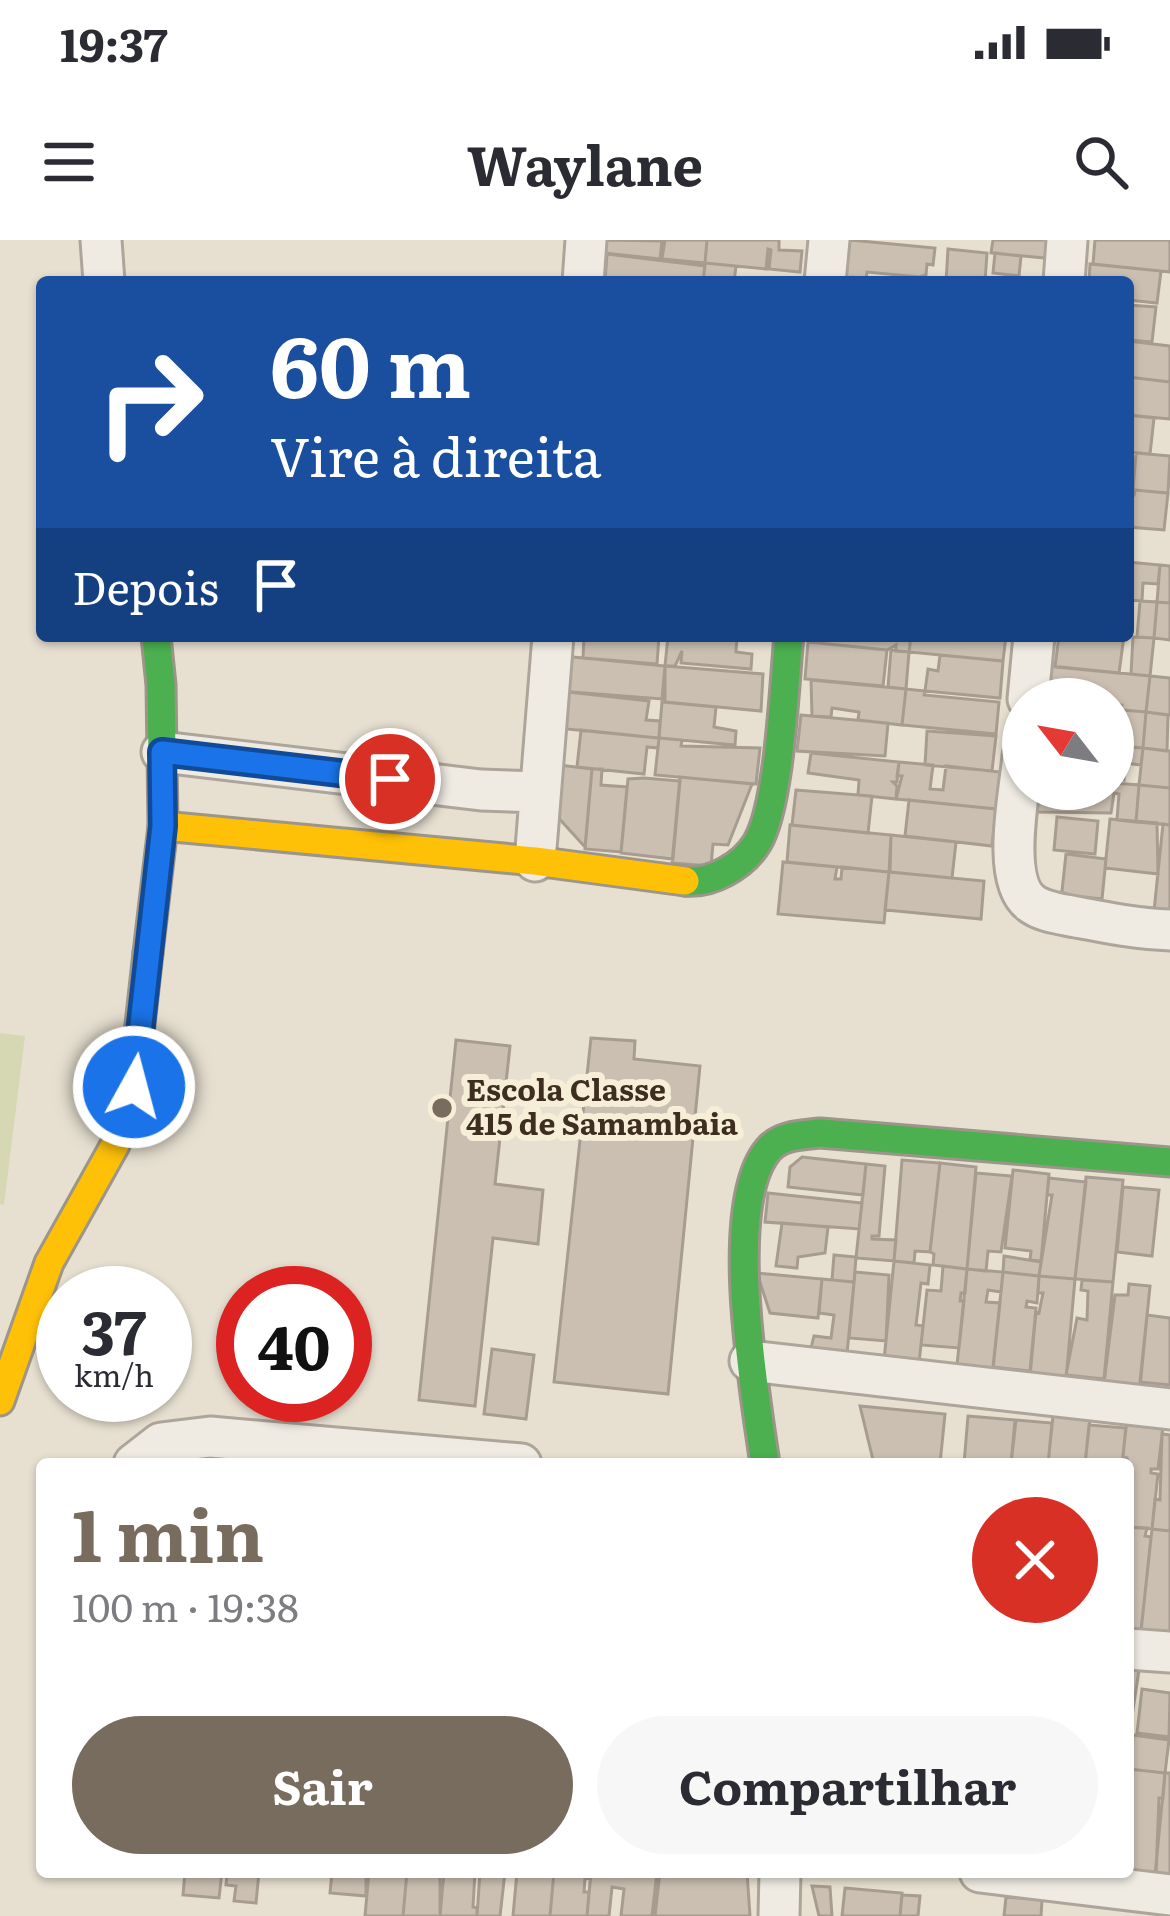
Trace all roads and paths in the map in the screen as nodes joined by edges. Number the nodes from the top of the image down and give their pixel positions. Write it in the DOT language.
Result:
graph roads {
  1 [pos="101,240"];
  2 [pos="586,240"];
  3 [pos="830,240"];
  4 [pos="1067,240"];
  5 [pos="104,276"];
  6 [pos="583,276"];
  7 [pos="827,276"];
  8 [pos="1064,276"];
  9 [pos="156,642"];
  10 [pos="553,642"];
  11 [pos="788,642"];
  12 [pos="1033,642"];
  13 [pos="1030,678"];
  14 [pos="162,752"];
  15 [pos="540,793"];
  16 [pos="1018,810"];
  17 [pos="163,826"];
  18 [pos="535,861"];
  19 [pos="1170,930"];
  20 [pos="1170,1162"];
  21 [pos="750,1360"];
  22 [pos="0,1401"];
  23 [pos="1170,1408"];
  24 [pos="142,1458"];
  25 [pos="452,1458"];
  26 [pos="764,1458"];
  27 [pos="1134,1649"];
  28 [pos="1170,1652"];
  29 [pos="780,1878"];
  30 [pos="1030,1878"];
  31 [pos="1170,1895"];
  32 [pos="779,1916"];
  1 -- 5 [label="street"];
  2 -- 6 [label="street"];
  3 -- 7 [label="street"];
  4 -- 8 [label="street"];
  9 -- 14 [label="street"];
  10 -- 15 [label="street"];
  11 -- 18 [label="street"];
  12 -- 13 [label="street"];
  14 -- 15 [label="street"];
  14 -- 17 [label="street"];
  15 -- 18 [label="street"];
  16 -- 19 [label="street"];
  17 -- 18 [label="street"];
  17 -- 22 [label="street"];
  20 -- 21 [label="street"];
  21 -- 23 [label="street"];
  21 -- 26 [label="street"];
  24 -- 25 [label="street"];
  27 -- 28 [label="street"];
  29 -- 32 [label="street"];
  30 -- 31 [label="street"];
}
